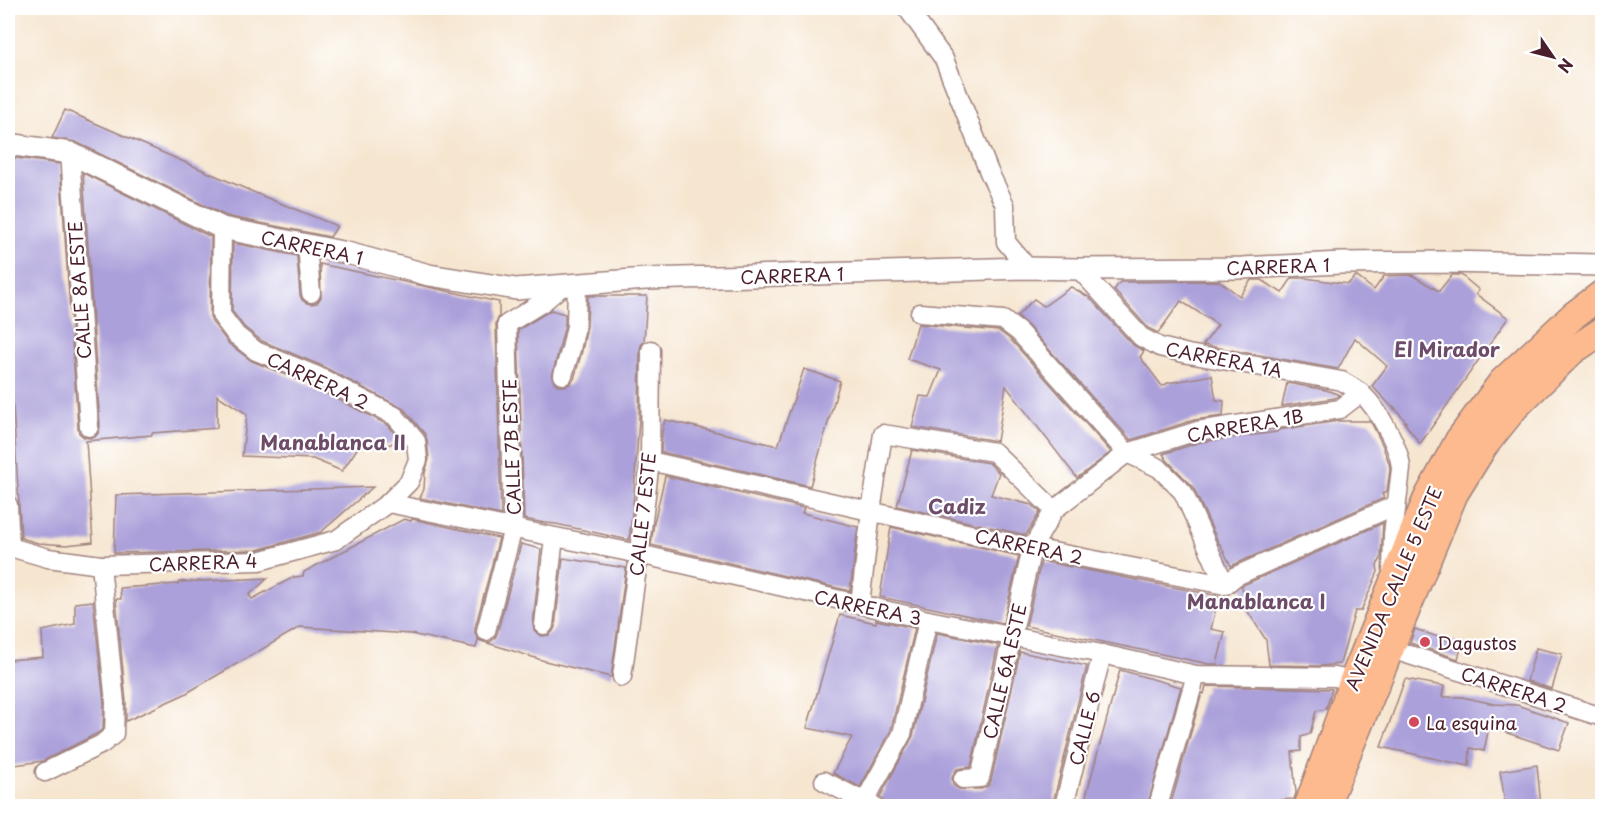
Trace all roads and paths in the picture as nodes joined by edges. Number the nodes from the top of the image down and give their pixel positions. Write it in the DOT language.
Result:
graph roads {
  1 [pos="908,8"];
  2 [pos="8,144"];
  3 [pos="70,153"];
  4 [pos="222,228"];
  5 [pos="307,245"];
  6 [pos="1602,265"];
  7 [pos="1028,268"];
  8 [pos="1079,269"];
  9 [pos="569,286"];
  10 [pos="311,293"];
  11 [pos="1602,294"];
  12 [pos="920,313"];
  13 [pos="1602,331"];
  14 [pos="651,350"];
  15 [pos="563,375"];
  16 [pos="1361,393"];
  17 [pos="89,427"];
  18 [pos="416,443"];
  19 [pos="1127,453"];
  20 [pos="650,461"];
  21 [pos="388,503"];
  22 [pos="8,505"];
  23 [pos="1396,505"];
  24 [pos="1054,510"];
  25 [pos="871,511"];
  26 [pos="513,528"];
  27 [pos="554,537"];
  28 [pos="9,546"];
  29 [pos="1032,548"];
  30 [pos="639,554"];
  31 [pos="101,565"];
  32 [pos="1392,584"];
  33 [pos="1225,585"];
  34 [pos="860,604"];
  35 [pos="928,620"];
  36 [pos="544,625"];
  37 [pos="486,631"];
  38 [pos="1012,636"];
  39 [pos="1391,649"];
  40 [pos="1102,654"];
  41 [pos="1196,675"];
  42 [pos="622,677"];
  43 [pos="1353,681"];
  44 [pos="1602,717"];
  45 [pos="45,772"];
  46 [pos="963,779"];
  47 [pos="824,781"];
  48 [pos="1065,802"];
  49 [pos="866,805"];
  50 [pos="1158,807"];
  51 [pos="1308,807"];
  52 [pos="1325,807"];
  1 -- 7 [label="street"];
  2 -- 3 [label="street, CARRERA 1"];
  3 -- 4 [label="street, CARRERA 1"];
  3 -- 17 [label="street, CALLE 8A ESTE"];
  4 -- 5 [label="street, CARRERA 1"];
  4 -- 18 [label="street, CARRERA 2"];
  5 -- 9 [label="street, CARRERA 1"];
  5 -- 10 [label="street"];
  6 -- 8 [label="street, CARRERA 1"];
  7 -- 8 [label="street, CARRERA 1"];
  7 -- 9 [label="street, CARRERA 1"];
  8 -- 16 [label="street, CARRERA 1A"];
  9 -- 15 [label="street"];
  9 -- 26 [label="street, CALLE 7B ESTE"];
  11 -- 32 [label="main road, AVENIDA CALLE 5 ESTE"];
  12 -- 19 [label="street"];
  13 -- 39 [label="main road, AVENIDA CALLE 5 ESTE"];
  14 -- 20 [label="street, CALLE 7 ESTE"];
  16 -- 19 [label="street, CARRERA 1B"];
  16 -- 23 [label="street"];
  18 -- 21 [label="street, CARRERA 4"];
  19 -- 24 [label="street, CARRERA 1B"];
  19 -- 33 [label="street"];
  20 -- 25 [label="street, CARRERA 2"];
  20 -- 30 [label="street, CALLE 7 ESTE"];
  21 -- 26 [label="street, CARRERA 3"];
  21 -- 31 [label="street, CARRERA 4"];
  22 -- 28 [label="street"];
  23 -- 32 [label="street"];
  23 -- 33 [label="street"];
  24 -- 25 [label="street"];
  24 -- 29 [label="street, CARRERA 1B"];
  25 -- 29 [label="street, CARRERA 2"];
  25 -- 34 [label="street"];
  26 -- 27 [label="street, CARRERA 3"];
  26 -- 37 [label="street, CALLE 7B ESTE"];
  27 -- 30 [label="street, CARRERA 3"];
  27 -- 36 [label="street"];
  28 -- 31 [label="street, CARRERA 4"];
  29 -- 33 [label="street, CARRERA 2"];
  29 -- 38 [label="street, CALLE 6A ESTE"];
  30 -- 34 [label="street, CARRERA 3"];
  30 -- 42 [label="street, CALLE 7 ESTE"];
  31 -- 45 [label="street"];
  32 -- 43 [label="main road, AVENIDA CALLE 5 ESTE"];
  34 -- 35 [label="street, CARRERA 3"];
  35 -- 38 [label="street, CARRERA 3"];
  35 -- 49 [label="street"];
  38 -- 40 [label="street, CARRERA 3"];
  38 -- 46 [label="street, CALLE 6A ESTE"];
  39 -- 44 [label="street, CARRERA 2"];
  39 -- 52 [label="main road, AVENIDA CALLE 5 ESTE"];
  40 -- 41 [label="street, CARRERA 3"];
  40 -- 48 [label="street, CALLE 6"];
  41 -- 43 [label="street, CARRERA 3"];
  41 -- 50 [label="street"];
  43 -- 51 [label="main road, AVENIDA CALLE 5 ESTE"];
  47 -- 49 [label="street"];
}
